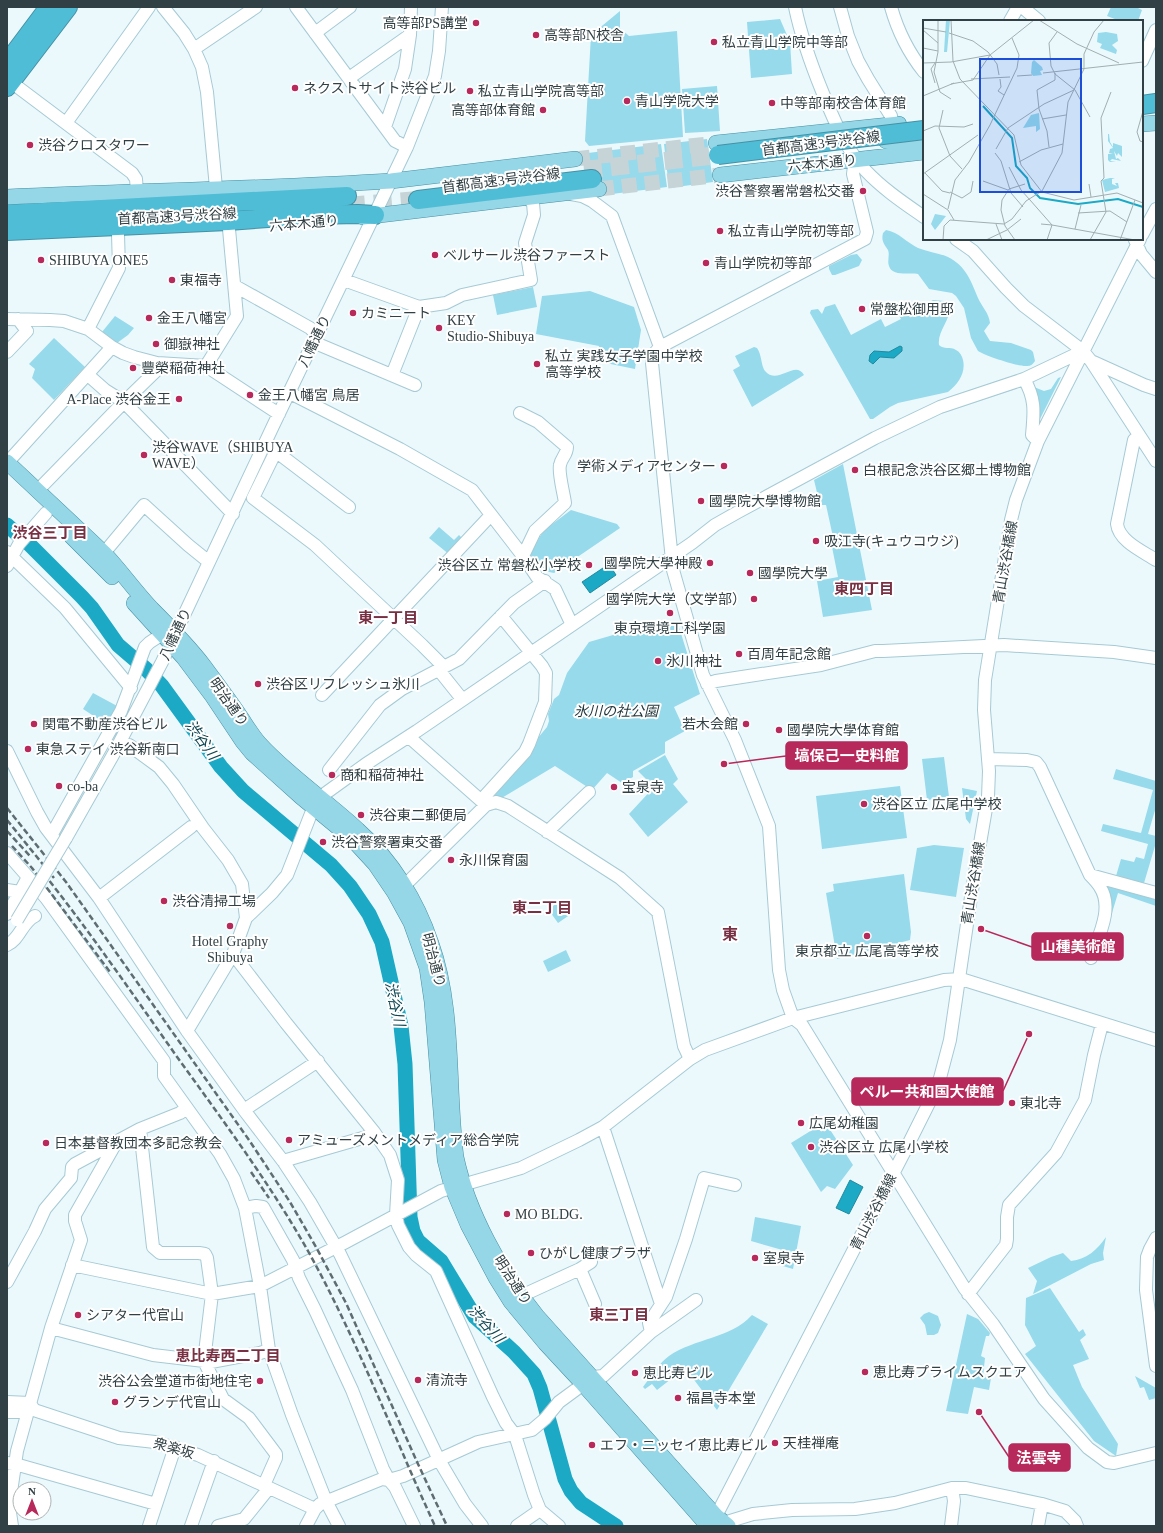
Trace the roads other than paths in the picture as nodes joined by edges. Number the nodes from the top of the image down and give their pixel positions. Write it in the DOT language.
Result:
graph roads {
  1 [pos="49,7"];
  2 [pos="68,7"];
  3 [pos="149,7"];
  4 [pos="163,7"];
  5 [pos="256,7"];
  6 [pos="296,7"];
  7 [pos="350,7"];
  8 [pos="411,7"];
  9 [pos="442,7"];
  10 [pos="795,7"];
  11 [pos="840,7"];
  12 [pos="891,7"];
  13 [pos="1018,7"];
  14 [pos="1022,7"];
  15 [pos="1011,20"];
  16 [pos="1038,20"];
  17 [pos="1156,30"];
  18 [pos="314,33"];
  19 [pos="410,35"];
  20 [pos="194,49"];
  21 [pos="9,56"];
  22 [pos="1143,59"];
  23 [pos="923,71"];
  24 [pos="352,82"];
  25 [pos="9,85"];
  26 [pos="1156,95"];
  27 [pos="1143,96"];
  28 [pos="1156,103"];
  29 [pos="1143,105"];
  30 [pos="1156,107"];
  31 [pos="1143,109"];
  32 [pos="1156,114"];
  33 [pos="1143,115"];
  34 [pos="923,121"];
  35 [pos="66,122"];
  36 [pos="1156,123"];
  37 [pos="1143,124"];
  38 [pos="893,125"];
  39 [pos="385,127"];
  40 [pos="838,130"];
  41 [pos="923,130"];
  42 [pos="923,141"];
  43 [pos="846,144"];
  44 [pos="923,145"];
  45 [pos="407,147"];
  46 [pos="923,152"];
  47 [pos="718,159"];
  48 [pos="857,160"];
  49 [pos="588,174"];
  50 [pos="391,181"];
  51 [pos="258,188"];
  52 [pos="136,191"];
  53 [pos="567,193"];
  54 [pos="417,195"];
  55 [pos="7,197"];
  56 [pos="527,198"];
  57 [pos="347,201"];
  58 [pos="225,208"];
  59 [pos="1156,209"];
  60 [pos="7,213"];
  61 [pos="375,215"];
  62 [pos="923,216"];
  63 [pos="7,225"];
  64 [pos="7,231"];
  65 [pos="1143,231"];
  66 [pos="118,234"];
  67 [pos="7,240"];
  68 [pos="957,240"];
  69 [pos="1138,240"];
  70 [pos="1138,240"];
  71 [pos="1156,272"];
  72 [pos="344,280"];
  73 [pos="234,286"];
  74 [pos="419,307"];
  75 [pos="13,319"];
  76 [pos="88,329"];
  77 [pos="315,339"];
  78 [pos="112,347"];
  79 [pos="660,347"];
  80 [pos="1083,351"];
  81 [pos="7,352"];
  82 [pos="1091,361"];
  83 [pos="157,363"];
  84 [pos="206,366"];
  85 [pos="88,375"];
  86 [pos="392,375"];
  87 [pos="1024,379"];
  88 [pos="415,385"];
  89 [pos="1156,389"];
  90 [pos="290,393"];
  91 [pos="124,402"];
  92 [pos="520,413"];
  93 [pos="279,414"];
  94 [pos="1139,436"];
  95 [pos="1038,441"];
  96 [pos="265,444"];
  97 [pos="276,451"];
  98 [pos="1156,461"];
  99 [pos="7,462"];
  100 [pos="7,477"];
  101 [pos="41,494"];
  102 [pos="349,507"];
  103 [pos="46,513"];
  104 [pos="233,514"];
  105 [pos="491,515"];
  106 [pos="104,553"];
  107 [pos="523,556"];
  108 [pos="672,556"];
  109 [pos="9,558"];
  110 [pos="1156,560"];
  111 [pos="209,562"];
  112 [pos="545,582"];
  113 [pos="501,616"];
  114 [pos="394,618"];
  115 [pos="572,624"];
  116 [pos="169,637"];
  117 [pos="990,645"];
  118 [pos="531,653"];
  119 [pos="1156,658"];
  120 [pos="442,668"];
  121 [pos="708,684"];
  122 [pos="131,688"];
  123 [pos="322,695"];
  124 [pos="462,699"];
  125 [pos="409,737"];
  126 [pos="129,746"];
  127 [pos="7,751"];
  128 [pos="988,759"];
  129 [pos="329,770"];
  130 [pos="589,792"];
  131 [pos="316,802"];
  132 [pos="484,804"];
  133 [pos="191,827"];
  134 [pos="547,832"];
  135 [pos="52,834"];
  136 [pos="7,853"];
  137 [pos="1090,874"];
  138 [pos="28,877"];
  139 [pos="404,886"];
  140 [pos="7,890"];
  141 [pos="20,892"];
  142 [pos="1156,893"];
  143 [pos="100,898"];
  144 [pos="35,916"];
  145 [pos="12,917"];
  146 [pos="246,918"];
  147 [pos="7,937"];
  148 [pos="7,945"];
  149 [pos="233,954"];
  150 [pos="1091,958"];
  151 [pos="959,979"];
  152 [pos="793,1018"];
  153 [pos="1102,1024"];
  154 [pos="187,1031"];
  155 [pos="1156,1040"];
  156 [pos="690,1059"];
  157 [pos="318,1061"];
  158 [pos="187,1108"];
  159 [pos="244,1110"];
  160 [pos="603,1127"];
  161 [pos="140,1129"];
  162 [pos="374,1132"];
  163 [pos="117,1141"];
  164 [pos="283,1161"];
  165 [pos="893,1174"];
  166 [pos="735,1185"];
  167 [pos="458,1186"];
  168 [pos="245,1208"];
  169 [pos="399,1214"];
  170 [pos="1156,1238"];
  171 [pos="336,1247"];
  172 [pos="591,1262"];
  173 [pos="72,1265"];
  174 [pos="296,1268"];
  175 [pos="580,1269"];
  176 [pos="7,1282"];
  177 [pos="260,1286"];
  178 [pos="212,1294"];
  179 [pos="968,1294"];
  180 [pos="520,1296"];
  181 [pos="696,1300"];
  182 [pos="595,1304"];
  183 [pos="661,1304"];
  184 [pos="51,1328"];
  185 [pos="652,1332"];
  186 [pos="269,1350"];
  187 [pos="204,1362"];
  188 [pos="1156,1366"];
  189 [pos="588,1381"];
  190 [pos="7,1402"];
  191 [pos="29,1408"];
  192 [pos="7,1412"];
  193 [pos="515,1435"];
  194 [pos="175,1447"];
  195 [pos="1156,1453"];
  196 [pos="439,1460"];
  197 [pos="214,1461"];
  198 [pos="11,1463"];
  199 [pos="389,1480"];
  200 [pos="266,1486"];
  201 [pos="952,1488"];
  202 [pos="326,1501"];
  203 [pos="156,1504"];
  204 [pos="1042,1504"];
  205 [pos="8,1506"];
  206 [pos="315,1509"];
  207 [pos="540,1510"];
  208 [pos="716,1524"];
  209 [pos="12,1526"];
  210 [pos="149,1526"];
  211 [pos="191,1526"];
  212 [pos="218,1526"];
  213 [pos="306,1526"];
  214 [pos="339,1526"];
  215 [pos="414,1526"];
  216 [pos="482,1526"];
  217 [pos="517,1526"];
  218 [pos="560,1526"];
  219 [pos="951,1526"];
  220 [pos="1038,1526"];
  221 [pos="1077,1526"];
  1 -- 21 [label="highway"];
  2 -- 25 [label="highway"];
  3 -- 35 [label="street"];
  4 -- 20 [label="street"];
  5 -- 20 [label="street"];
  6 -- 18 [label="street"];
  7 -- 18 [label="street"];
  8 -- 19 [label="street"];
  9 -- 45 [label="street, 八幡通り"];
  10 -- 40 [label="street"];
  11 -- 38 [label="street"];
  12 -- 23 [label="street"];
  13 -- 15 [label="street"];
  14 -- 16 [label="street"];
  17 -- 22 [label="street"];
  18 -- 24 [label="street"];
  19 -- 24 [label="street"];
  19 -- 39 [label="street"];
  20 -- 58 [label="street"];
  24 -- 39 [label="street"];
  25 -- 35 [label="street"];
  26 -- 27 [label="main road"];
  28 -- 29 [label="highway"];
  30 -- 31 [label="main road"];
  32 -- 33 [label="highway"];
  34 -- 38 [label="main road"];
  35 -- 52 [label="street"];
  36 -- 37 [label="main road"];
  38 -- 40 [label="main road"];
  39 -- 45 [label="street"];
  40 -- 43 [label="street"];
  40 -- 47 [label="main road"];
  41 -- 47 [label="highway, 首都高速3号渋谷線, bridge"];
  42 -- 47 [label="highway, 首都高速3号渋谷線"];
  43 -- 44 [label="main road"];
  43 -- 48 [label="street"];
  45 -- 50 [label="street, 八幡通り"];
  46 -- 48 [label="main road, 六本木通り"];
  47 -- 48 [label="main road, 六本木通り"];
  48 -- 62 [label="street"];
  48 -- 79 [label="street"];
  49 -- 50 [label="main road"];
  49 -- 53 [label="main road"];
  49 -- 54 [label="highway, 首都高速3号渋谷線"];
  50 -- 51 [label="main road"];
  50 -- 61 [label="street, 八幡通り"];
  51 -- 58 [label="highway"];
  52 -- 55 [label="main road"];
  52 -- 58 [label="main road"];
  53 -- 56 [label="main road"];
  53 -- 79 [label="street"];
  56 -- 61 [label="main road"];
  56 -- 74 [label="street"];
  57 -- 58 [label="highway, 首都高速3号渋谷線"];
  58 -- 60 [label="highway, 首都高速3号渋谷線"];
  58 -- 61 [label="highway"];
  58 -- 63 [label="highway, 首都高速3号渋谷線"];
  58 -- 64 [label="highway"];
  58 -- 66 [label="main road"];
  58 -- 73 [label="street"];
  59 -- 65 [label="street, 青山渋谷橋線"];
  61 -- 72 [label="street, 八幡通り"];
  66 -- 67 [label="main road"];
  66 -- 76 [label="street"];
  68 -- 80 [label="street"];
  69 -- 80 [label="street, 青山渋谷橋線"];
  70 -- 71 [label="street"];
  72 -- 74 [label="street"];
  72 -- 77 [label="street, 八幡通り"];
  73 -- 77 [label="street"];
  73 -- 84 [label="street"];
  74 -- 86 [label="street"];
  75 -- 76 [label="street"];
  75 -- 81 [label="street"];
  76 -- 78 [label="street"];
  77 -- 86 [label="street"];
  77 -- 90 [label="street, 八幡通り"];
  78 -- 83 [label="street"];
  78 -- 85 [label="street"];
  79 -- 108 [label="street"];
  80 -- 82 [label="street"];
  80 -- 87 [label="street"];
  80 -- 95 [label="street, 青山渋谷橋線"];
  82 -- 89 [label="street"];
  82 -- 94 [label="street"];
  83 -- 84 [label="street"];
  83 -- 91 [label="street"];
  84 -- 93 [label="street"];
  85 -- 91 [label="street"];
  85 -- 99 [label="street"];
  86 -- 88 [label="street"];
  87 -- 95 [label="street"];
  87 -- 108 [label="street"];
  90 -- 93 [label="street, 八幡通り"];
  90 -- 105 [label="street"];
  91 -- 101 [label="street"];
  91 -- 104 [label="street"];
  92 -- 107 [label="street"];
  93 -- 96 [label="street, 八幡通り"];
  94 -- 98 [label="street"];
  94 -- 110 [label="street"];
  95 -- 117 [label="street, 青山渋谷橋線"];
  96 -- 97 [label="street"];
  96 -- 104 [label="street, 八幡通り"];
  97 -- 102 [label="street"];
  97 -- 114 [label="street"];
  99 -- 101 [label="main road, 明治通り"];
  100 -- 103 [label="main road, 明治通り"];
  101 -- 106 [label="main road, 明治通り"];
  103 -- 109 [label="street"];
  103 -- 116 [label="main road, 明治通り"];
  104 -- 111 [label="street, 八幡通り"];
  105 -- 107 [label="street"];
  105 -- 114 [label="street"];
  106 -- 111 [label="street"];
  106 -- 116 [label="main road, 明治通り"];
  107 -- 112 [label="street"];
  108 -- 115 [label="street"];
  108 -- 121 [label="street"];
  109 -- 122 [label="street"];
  111 -- 116 [label="street, 八幡通り"];
  112 -- 113 [label="street"];
  112 -- 115 [label="street"];
  113 -- 118 [label="street"];
  113 -- 120 [label="street"];
  114 -- 120 [label="street"];
  114 -- 123 [label="street"];
  115 -- 118 [label="street"];
  116 -- 122 [label="street"];
  116 -- 131 [label="main road, 明治通り"];
  116 -- 145 [label="street, 八幡通り, bridge"];
  117 -- 119 [label="street"];
  117 -- 121 [label="street"];
  117 -- 128 [label="street, 青山渋谷橋線"];
  118 -- 124 [label="street"];
  118 -- 132 [label="street"];
  120 -- 124 [label="street"];
  120 -- 129 [label="street"];
  121 -- 152 [label="street"];
  122 -- 135 [label="street"];
  124 -- 125 [label="street"];
  125 -- 131 [label="street"];
  125 -- 132 [label="street"];
  126 -- 146 [label="street"];
  127 -- 135 [label="street"];
  128 -- 137 [label="street"];
  128 -- 151 [label="street, 青山渋谷橋線"];
  130 -- 134 [label="street"];
  131 -- 139 [label="main road, 明治通り"];
  131 -- 146 [label="street"];
  131 -- 167 [label="main road, 明治通り"];
  132 -- 134 [label="street"];
  132 -- 139 [label="street"];
  133 -- 143 [label="street"];
  134 -- 156 [label="street"];
  135 -- 143 [label="street"];
  136 -- 138 [label="street"];
  137 -- 142 [label="street"];
  137 -- 150 [label="street"];
  138 -- 141 [label="street"];
  138 -- 158 [label="street"];
  139 -- 167 [label="main road, 明治通り"];
  140 -- 141 [label="street"];
  141 -- 145 [label="street"];
  143 -- 154 [label="street"];
  144 -- 148 [label="street"];
  145 -- 147 [label="street"];
  146 -- 149 [label="street"];
  149 -- 154 [label="street"];
  149 -- 157 [label="street"];
  151 -- 152 [label="street"];
  151 -- 153 [label="street"];
  151 -- 165 [label="street, 青山渋谷橋線"];
  152 -- 156 [label="street"];
  152 -- 165 [label="street"];
  153 -- 155 [label="street"];
  153 -- 179 [label="street"];
  154 -- 159 [label="street"];
  156 -- 160 [label="street"];
  157 -- 159 [label="street"];
  157 -- 162 [label="street"];
  158 -- 161 [label="street"];
  158 -- 168 [label="street"];
  159 -- 164 [label="street"];
  160 -- 167 [label="street"];
  160 -- 183 [label="street"];
  161 -- 163 [label="street"];
  161 -- 178 [label="street"];
  162 -- 164 [label="street"];
  162 -- 169 [label="street"];
  163 -- 173 [label="street"];
  163 -- 176 [label="street"];
  164 -- 171 [label="street"];
  165 -- 179 [label="street"];
  165 -- 208 [label="street, 青山渋谷橋線"];
  166 -- 183 [label="street"];
  167 -- 169 [label="street"];
  167 -- 180 [label="main road, 明治通り"];
  167 -- 189 [label="main road, 明治通り"];
  168 -- 174 [label="street"];
  168 -- 177 [label="street"];
  169 -- 171 [label="street"];
  169 -- 193 [label="street"];
  170 -- 188 [label="street"];
  171 -- 174 [label="street"];
  171 -- 196 [label="street"];
  172 -- 175 [label="street"];
  173 -- 178 [label="street"];
  173 -- 184 [label="street"];
  174 -- 177 [label="street"];
  174 -- 199 [label="street"];
  175 -- 180 [label="street"];
  175 -- 182 [label="street"];
  177 -- 178 [label="street"];
  177 -- 186 [label="street"];
  178 -- 187 [label="street"];
  179 -- 195 [label="street"];
  180 -- 189 [label="main road, 明治通り"];
  181 -- 185 [label="street"];
  183 -- 185 [label="street"];
  184 -- 187 [label="street"];
  184 -- 191 [label="street"];
  185 -- 189 [label="street"];
  186 -- 187 [label="street"];
  186 -- 202 [label="street"];
  187 -- 200 [label="street"];
  189 -- 193 [label="street"];
  189 -- 208 [label="main road, 明治通り"];
  190 -- 191 [label="street"];
  191 -- 192 [label="street"];
  191 -- 194 [label="street, 衆楽坂"];
  191 -- 198 [label="street"];
  193 -- 196 [label="street"];
  193 -- 207 [label="street"];
  194 -- 197 [label="street, 衆楽坂"];
  194 -- 203 [label="street"];
  196 -- 199 [label="street"];
  196 -- 216 [label="street"];
  197 -- 200 [label="street, 衆楽坂"];
  197 -- 211 [label="street"];
  198 -- 203 [label="street"];
  198 -- 205 [label="street"];
  199 -- 202 [label="street"];
  199 -- 215 [label="street"];
  200 -- 206 [label="street, 衆楽坂"];
  200 -- 212 [label="street"];
  201 -- 204 [label="street"];
  201 -- 208 [label="street"];
  201 -- 219 [label="street"];
  202 -- 206 [label="street"];
  202 -- 214 [label="street"];
  203 -- 210 [label="street"];
  204 -- 220 [label="street"];
  204 -- 221 [label="street"];
  205 -- 209 [label="street"];
  206 -- 213 [label="street"];
  207 -- 217 [label="street"];
  207 -- 218 [label="street"];
}
